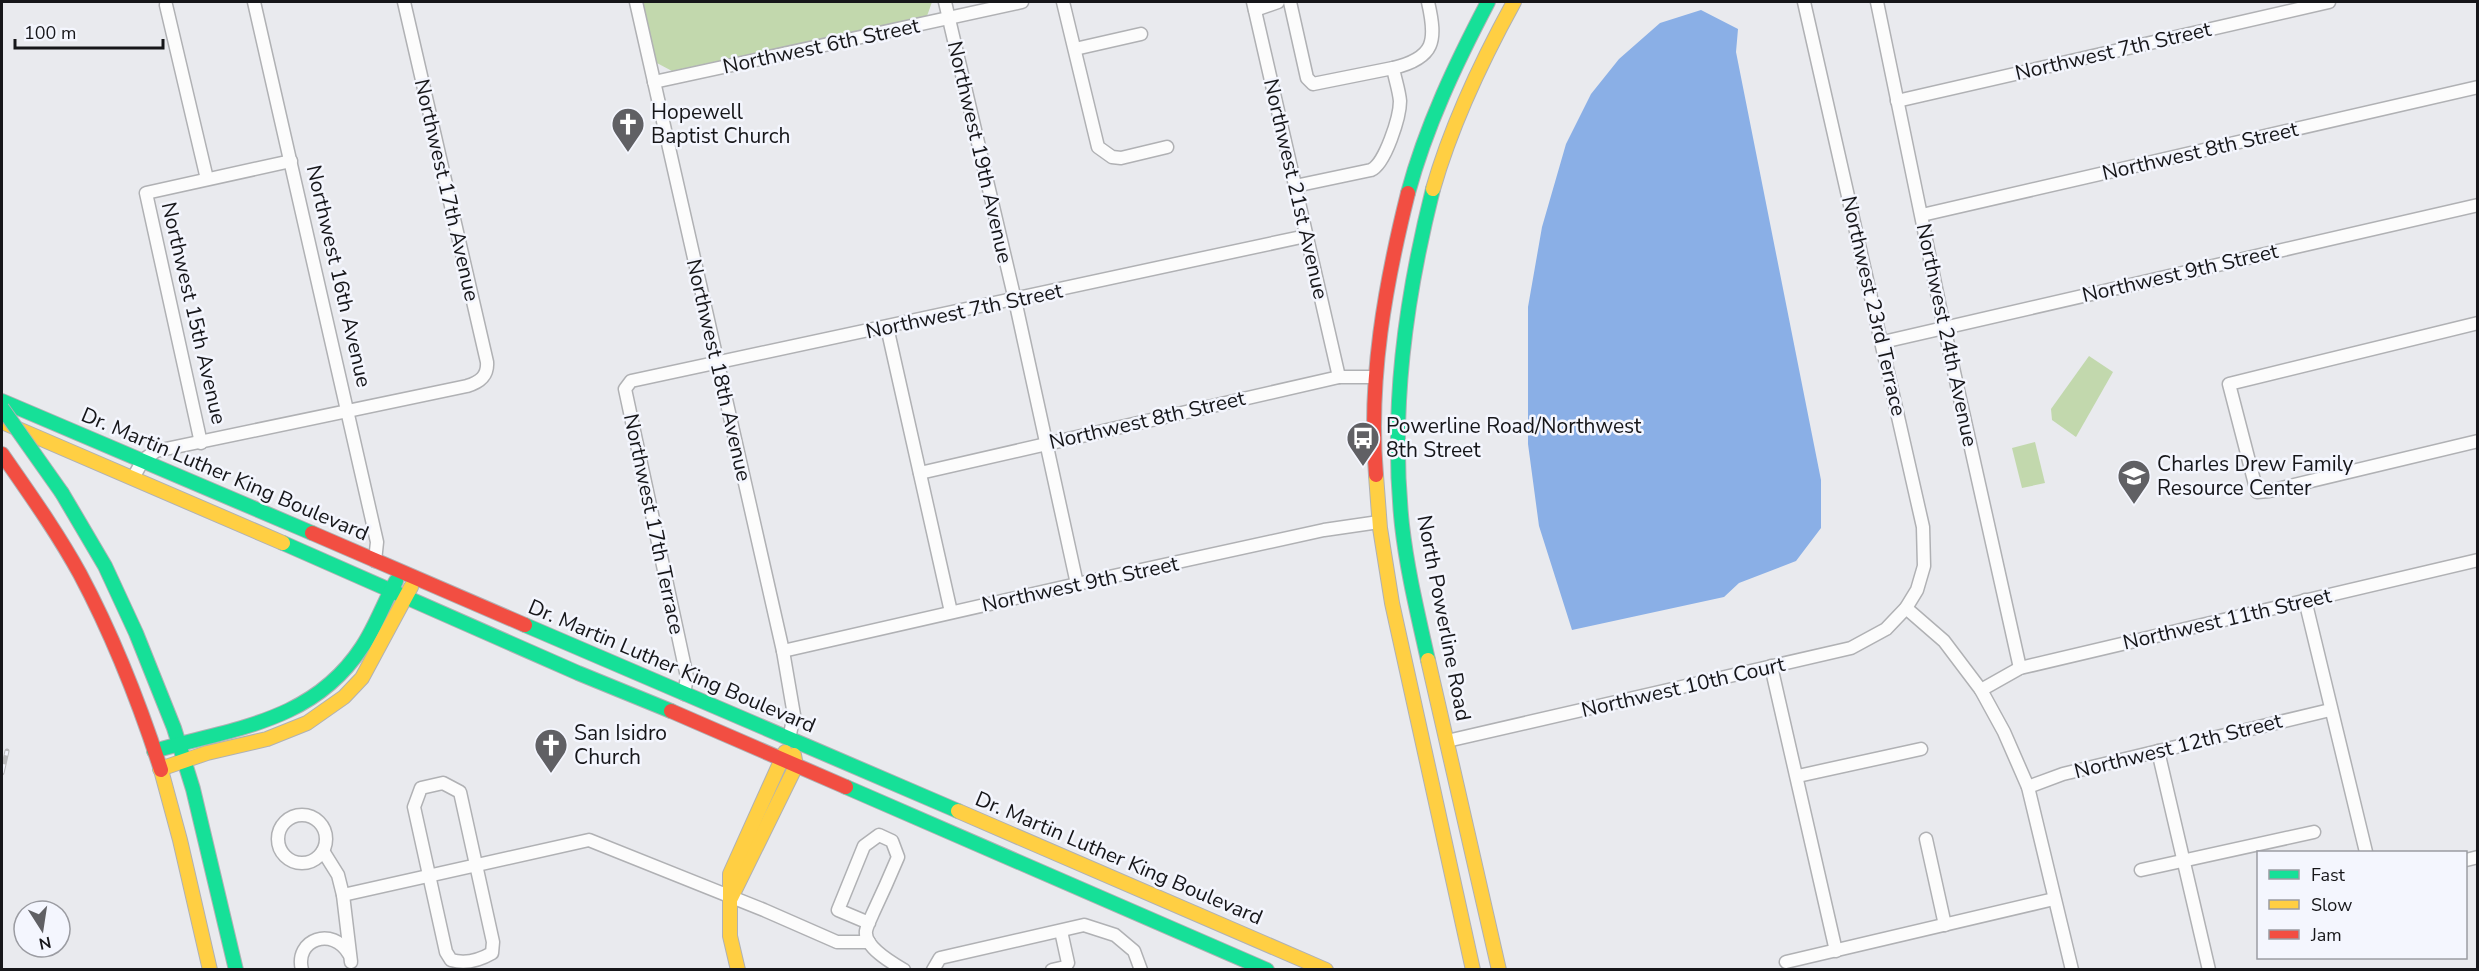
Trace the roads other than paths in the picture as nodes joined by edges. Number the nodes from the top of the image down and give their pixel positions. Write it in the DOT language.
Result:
graph roads {
  1 [pos="254,2"];
  2 [pos="404,2"];
  3 [pos="636,2"];
  4 [pos="945,2"];
  5 [pos="1017,2"];
  6 [pos="1063,2"];
  7 [pos="1278,2"];
  8 [pos="1290,2"];
  9 [pos="1428,2"];
  10 [pos="1488,2"];
  11 [pos="1514,2"];
  12 [pos="1804,2"];
  13 [pos="1877,2"];
  14 [pos="2329,2"];
  15 [pos="166,5"];
  16 [pos="1254,6"];
  17 [pos="948,18"];
  18 [pos="1142,34"];
  19 [pos="1075,49"];
  20 [pos="1393,68"];
  21 [pos="654,82"];
  22 [pos="1448,83"];
  23 [pos="2478,87"];
  24 [pos="1897,101"];
  25 [pos="1435,113"];
  26 [pos="1458,117"];
  27 [pos="1446,146"];
  28 [pos="1167,147"];
  29 [pos="291,161"];
  30 [pos="207,179"];
  31 [pos="1295,186"];
  32 [pos="2478,205"];
  33 [pos="1922,215"];
  34 [pos="1306,236"];
  35 [pos="1014,300"];
  36 [pos="2478,323"];
  37 [pos="887,327"];
  38 [pos="1944,327"];
  39 [pos="1883,342"];
  40 [pos="1379,352"];
  41 [pos="718,363"];
  42 [pos="1339,377"];
  43 [pos="1376,377"];
  44 [pos="1399,382"];
  45 [pos="625,389"];
  46 [pos="2,401"];
  47 [pos="2,408"];
  48 [pos="1398,411"];
  49 [pos="349,412"];
  50 [pos="2,422"];
  51 [pos="2478,441"];
  52 [pos="1047,442"];
  53 [pos="201,443"];
  54 [pos="2,454"];
  55 [pos="143,460"];
  56 [pos="920,473"];
  57 [pos="133,477"];
  58 [pos="1379,522"];
  59 [pos="2478,560"];
  60 [pos="375,561"];
  61 [pos="353,573"];
  62 [pos="408,575"];
  63 [pos="1077,584"];
  64 [pos="391,589"];
  65 [pos="407,597"];
  66 [pos="2305,600"];
  67 [pos="1906,608"];
  68 [pos="951,612"];
  69 [pos="783,651"];
  70 [pos="1771,666"];
  71 [pos="2020,668"];
  72 [pos="1981,690"];
  73 [pos="684,694"];
  74 [pos="1412,695"];
  75 [pos="2330,710"];
  76 [pos="789,739"];
  77 [pos="1447,741"];
  78 [pos="179,743"];
  79 [pos="1921,749"];
  80 [pos="154,751"];
  81 [pos="2158,751"];
  82 [pos="782,760"];
  83 [pos="184,761"];
  84 [pos="796,766"];
  85 [pos="160,769"];
  86 [pos="1798,776"];
  87 [pos="2028,787"];
  88 [pos="2314,832"];
  89 [pos="1926,839"];
  90 [pos="323,851"];
  91 [pos="2366,851"];
  92 [pos="2184,860"];
  93 [pos="477,865"];
  94 [pos="2141,870"];
  95 [pos="429,877"];
  96 [pos="343,895"];
  97 [pos="731,898"];
  98 [pos="2054,899"];
  99 [pos="869,923"];
  100 [pos="1945,925"];
  101 [pos="201,931"];
  102 [pos="1061,931"];
  103 [pos="869,942"];
  104 [pos="1836,951"];
  105 [pos="1786,962"];
  106 [pos="350,966"];
  107 [pos="210,969"];
  108 [pos="229,969"];
  109 [pos="236,969"];
  110 [pos="302,969"];
  111 [pos="738,969"];
  112 [pos="904,969"];
  113 [pos="933,969"];
  114 [pos="1052,969"];
  115 [pos="1141,969"];
  116 [pos="1267,969"];
  117 [pos="1326,969"];
  118 [pos="1473,969"];
  119 [pos="1499,969"];
  120 [pos="2072,969"];
  121 [pos="2209,969"];
  1 -- 29 [label="street, Northwest 16th Avenue"];
  2 -- 49 [label="street, Northwest 17th Avenue"];
  3 -- 21 [label="street, Northwest 18th Avenue"];
  4 -- 17 [label="street, Northwest 19th Avenue"];
  5 -- 17 [label="street, Northwest 6th Street"];
  6 -- 19 [label="street"];
  7 -- 16 [label="street"];
  8 -- 20 [label="street"];
  9 -- 20 [label="street"];
  10 -- 22 [label="main road"];
  11 -- 26 [label="main road, North Powerline Road"];
  12 -- 39 [label="street, Northwest 23rd Terrace"];
  13 -- 24 [label="street, Northwest 24th Avenue"];
  14 -- 24 [label="street, Northwest 7th Street"];
  15 -- 30 [label="street"];
  16 -- 31 [label="street, Northwest 21st Avenue"];
  17 -- 21 [label="street, Northwest 6th Street"];
  17 -- 35 [label="street, Northwest 19th Avenue"];
  18 -- 19 [label="street"];
  19 -- 28 [label="street"];
  20 -- 31 [label="street"];
  21 -- 41 [label="street, Northwest 18th Avenue"];
  22 -- 25 [label="main road"];
  22 -- 26 [label="main road"];
  23 -- 33 [label="street, Northwest 8th Street"];
  24 -- 33 [label="street, Northwest 24th Avenue"];
  25 -- 27 [label="main road"];
  25 -- 40 [label="main road"];
  26 -- 27 [label="main road, North Powerline Road"];
  27 -- 44 [label="main road, North Powerline Road"];
  29 -- 30 [label="street"];
  29 -- 49 [label="street, Northwest 16th Avenue"];
  30 -- 53 [label="street, Northwest 15th Avenue"];
  31 -- 34 [label="street, Northwest 21st Avenue"];
  32 -- 38 [label="street, Northwest 9th Street"];
  33 -- 38 [label="street, Northwest 24th Avenue"];
  34 -- 35 [label="street, Northwest 7th Street"];
  34 -- 42 [label="street, Northwest 21st Avenue"];
  35 -- 37 [label="street, Northwest 7th Street"];
  35 -- 52 [label="street, Northwest 19th Avenue"];
  36 -- 51 [label="street"];
  37 -- 41 [label="street, Northwest 7th Street"];
  37 -- 56 [label="street"];
  38 -- 39 [label="street, Northwest 9th Street"];
  38 -- 71 [label="street, Northwest 24th Avenue"];
  39 -- 67 [label="street, Northwest 23rd Terrace"];
  40 -- 43 [label="main road"];
  40 -- 44 [label="main road"];
  41 -- 45 [label="street, Northwest 7th Street"];
  41 -- 69 [label="street, Northwest 18th Avenue"];
  42 -- 43 [label="street, Northwest 8th Street"];
  42 -- 52 [label="street, Northwest 8th Street"];
  43 -- 48 [label="main road"];
  43 -- 58 [label="main road"];
  44 -- 48 [label="main road, North Powerline Road"];
  45 -- 73 [label="street, Northwest 17th Terrace"];
  46 -- 55 [label="main road, Dr. Martin Luther King Boulevard"];
  47 -- 78 [label="main road, bridge"];
  48 -- 77 [label="main road, North Powerline Road"];
  49 -- 53 [label="street"];
  49 -- 60 [label="street, Northwest 16th Avenue"];
  50 -- 57 [label="main road, Dr. Martin Luther King Boulevard"];
  52 -- 56 [label="street, Northwest 8th Street"];
  52 -- 63 [label="street, Northwest 19th Avenue"];
  53 -- 55 [label="street"];
  54 -- 80 [label="main road"];
  55 -- 57 [label="street"];
  55 -- 60 [label="main road, Dr. Martin Luther King Boulevard"];
  56 -- 68 [label="street"];
  57 -- 61 [label="main road, Dr. Martin Luther King Boulevard"];
  58 -- 63 [label="street, Northwest 9th Street"];
  58 -- 74 [label="main road"];
  59 -- 66 [label="street, Northwest 11th Street"];
  60 -- 61 [label="main road"];
  60 -- 62 [label="main road, Dr. Martin Luther King Boulevard"];
  61 -- 64 [label="main road, Dr. Martin Luther King Boulevard"];
  62 -- 64 [label="main road"];
  62 -- 65 [label="main road"];
  62 -- 73 [label="main road, Dr. Martin Luther King Boulevard"];
  63 -- 68 [label="street, Northwest 9th Street"];
  64 -- 65 [label="main road, Dr. Martin Luther King Boulevard"];
  64 -- 78 [label="main road"];
  65 -- 82 [label="main road, Dr. Martin Luther King Boulevard"];
  65 -- 83 [label="main road"];
  66 -- 71 [label="street, Northwest 11th Street"];
  66 -- 75 [label="street"];
  67 -- 70 [label="street, Northwest 10th Court"];
  67 -- 72 [label="street"];
  68 -- 69 [label="street, Northwest 9th Street"];
  69 -- 76 [label="street, Northwest 18th Avenue"];
  70 -- 77 [label="street, Northwest 10th Court"];
  70 -- 86 [label="street"];
  71 -- 72 [label="street, Northwest 11th Street"];
  72 -- 87 [label="street"];
  73 -- 76 [label="main road, Dr. Martin Luther King Boulevard"];
  74 -- 77 [label="main road"];
  74 -- 118 [label="main road"];
  75 -- 81 [label="street, Northwest 12th Street"];
  75 -- 91 [label="street"];
  76 -- 82 [label="main road"];
  76 -- 84 [label="main road"];
  76 -- 117 [label="main road, Dr. Martin Luther King Boulevard"];
  77 -- 119 [label="main road, North Powerline Road"];
  78 -- 80 [label="main road"];
  78 -- 83 [label="main road"];
  79 -- 86 [label="street"];
  80 -- 85 [label="main road"];
  81 -- 87 [label="street, Northwest 12th Street"];
  81 -- 92 [label="street"];
  82 -- 84 [label="main road, Dr. Martin Luther King Boulevard"];
  82 -- 97 [label="main road"];
  83 -- 85 [label="main road"];
  83 -- 109 [label="main road"];
  84 -- 97 [label="main road"];
  84 -- 116 [label="main road, Dr. Martin Luther King Boulevard"];
  85 -- 101 [label="main road"];
  86 -- 104 [label="street"];
  87 -- 98 [label="street"];
  88 -- 92 [label="street"];
  89 -- 100 [label="street"];
  90 -- 90 [label="street"];
  90 -- 96 [label="street"];
  92 -- 94 [label="street"];
  92 -- 121 [label="street"];
  93 -- 95 [label="street"];
  93 -- 95 [label="street"];
  93 -- 95 [label="street"];
  93 -- 97 [label="street"];
  95 -- 96 [label="street"];
  96 -- 106 [label="street"];
  97 -- 103 [label="street"];
  97 -- 111 [label="main road"];
  98 -- 100 [label="street"];
  98 -- 120 [label="street"];
  99 -- 99 [label="street"];
  99 -- 103 [label="street"];
  100 -- 104 [label="street"];
  101 -- 107 [label="main road"];
  101 -- 108 [label="main road"];
  102 -- 113 [label="street"];
  102 -- 114 [label="street"];
  102 -- 115 [label="street"];
  103 -- 112 [label="street"];
  104 -- 105 [label="street"];
  106 -- 110 [label="street"];
}
